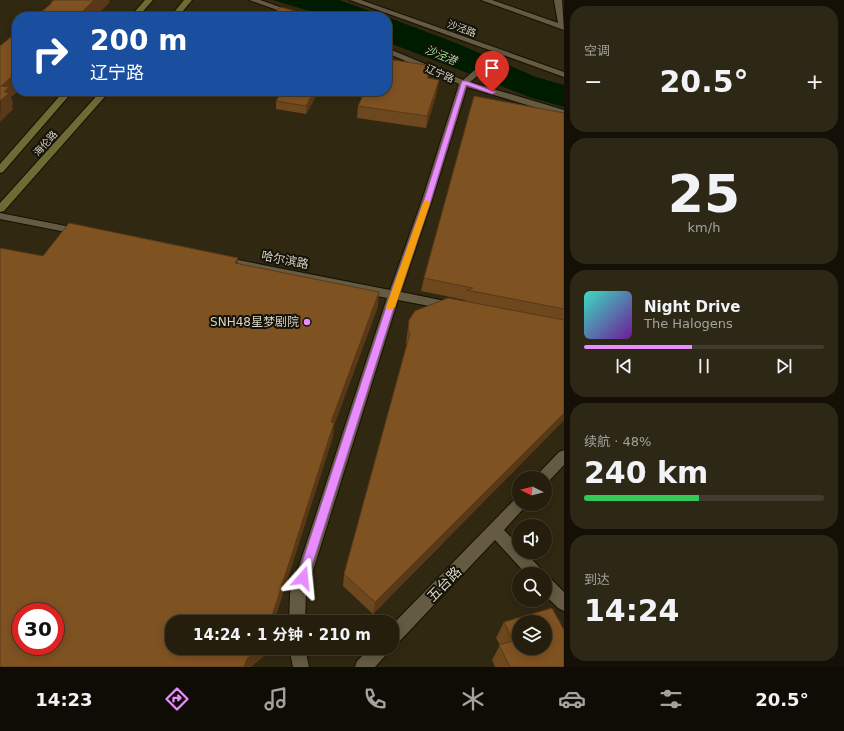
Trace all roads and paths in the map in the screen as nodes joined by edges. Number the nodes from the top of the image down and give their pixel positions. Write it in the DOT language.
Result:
graph roads {
  1 [pos="149,0"];
  2 [pos="188,0"];
  3 [pos="253,0"];
  4 [pos="354,0"];
  5 [pos="485,0"];
  6 [pos="558,0"];
  7 [pos="138,12"];
  8 [pos="178,12"];
  9 [pos="289,12"];
  10 [pos="388,12"];
  11 [pos="392,14"];
  12 [pos="563,27"];
  13 [pos="392,52"];
  14 [pos="492,60"];
  15 [pos="564,75"];
  16 [pos="467,80"];
  17 [pos="65,96"];
  18 [pos="102,96"];
  19 [pos="564,113"];
  20 [pos="0,170"];
  21 [pos="0,209"];
  22 [pos="0,216"];
  23 [pos="93,234"];
  24 [pos="209,258"];
  25 [pos="394,295"];
  26 [pos="464,309"];
  27 [pos="564,456"];
  28 [pos="550,471"];
  29 [pos="513,511"];
  30 [pos="495,530"];
  31 [pos="529,567"];
  32 [pos="552,591"];
  33 [pos="564,603"];
  34 [pos="297,615"];
  35 [pos="399,630"];
  36 [pos="298,655"];
  37 [pos="374,655"];
  38 [pos="301,667"];
  39 [pos="363,667"];
  1 -- 7 [label="main road"];
  2 -- 8 [label="main road"];
  3 -- 9 [label="street"];
  4 -- 10 [label="street, 沙泾路"];
  5 -- 12 [label="street"];
  6 -- 12 [label="street"];
  11 -- 15 [label="street, 沙泾路"];
  13 -- 16 [label="street, 辽宁路"];
  14 -- 16 [label="street"];
  16 -- 19 [label="street, 辽宁路"];
  16 -- 25 [label="street"];
  17 -- 20 [label="main road, 海伦路"];
  18 -- 21 [label="main road, 海伦路"];
  22 -- 23 [label="street"];
  24 -- 25 [label="street, 哈尔滨路"];
  25 -- 26 [label="street, 哈尔滨路"];
  25 -- 34 [label="street"];
  27 -- 28 [label="street"];
  29 -- 30 [label="street"];
  30 -- 31 [label="street"];
  30 -- 35 [label="street, 五台路"];
  32 -- 33 [label="street"];
  36 -- 38 [label="street"];
  37 -- 39 [label="street"];
}
